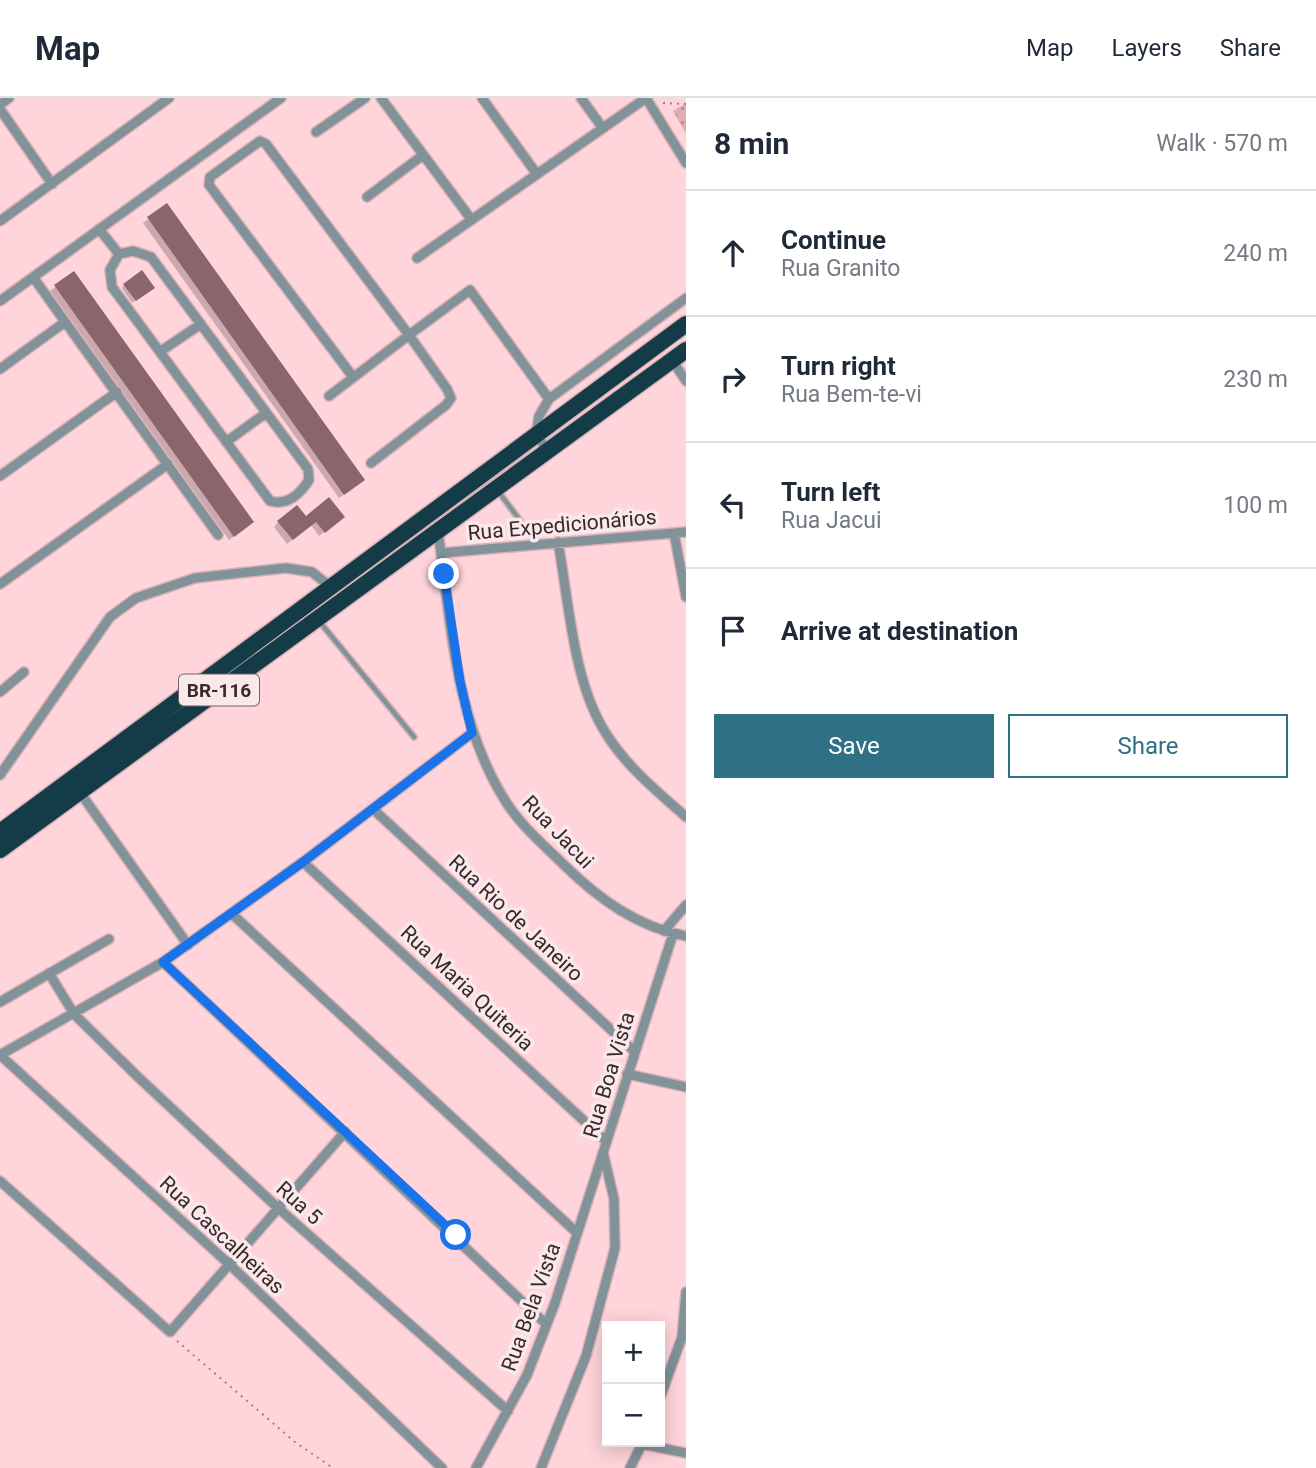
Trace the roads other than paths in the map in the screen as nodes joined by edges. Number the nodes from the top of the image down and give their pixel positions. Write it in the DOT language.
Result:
graph roads {
  1 [pos="9,98"];
  2 [pos="169,98"];
  3 [pos="281,98"];
  4 [pos="365,98"];
  5 [pos="381,98"];
  6 [pos="482,98"];
  7 [pos="581,98"];
  8 [pos="646,98"];
  9 [pos="0,107"];
  10 [pos="602,127"];
  11 [pos="316,131"];
  12 [pos="423,155"];
  13 [pos="686,163"];
  14 [pos="536,173"];
  15 [pos="52,184"];
  16 [pos="367,197"];
  17 [pos="471,219"];
  18 [pos="0,221"];
  19 [pos="99,229"];
  20 [pos="118,254"];
  21 [pos="416,258"];
  22 [pos="33,277"];
  23 [pos="686,298"];
  24 [pos="0,301"];
  25 [pos="65,322"];
  26 [pos="201,324"];
  27 [pos="686,324"];
  28 [pos="409,335"];
  29 [pos="686,350"];
  30 [pos="160,351"];
  31 [pos="672,360"];
  32 [pos="0,369"];
  33 [pos="353,377"];
  34 [pos="686,381"];
  35 [pos="117,392"];
  36 [pos="329,396"];
  37 [pos="549,399"];
  38 [pos="266,413"];
  39 [pos="536,434"];
  40 [pos="226,442"];
  41 [pos="547,449"];
  42 [pos="371,463"];
  43 [pos="168,464"];
  44 [pos="0,476"];
  45 [pos="496,488"];
  46 [pos="438,531"];
  47 [pos="686,532"];
  48 [pos="674,533"];
  49 [pos="218,534"];
  50 [pos="558,542"];
  51 [pos="538,544"];
  52 [pos="441,553"];
  53 [pos="0,570"];
  54 [pos="3,582"];
  55 [pos="332,589"];
  56 [pos="686,597"];
  57 [pos="318,620"];
  58 [pos="24,672"];
  59 [pos="0,692"];
  60 [pos="472,733"];
  61 [pos="414,737"];
  62 [pos="0,775"];
  63 [pos="79,791"];
  64 [pos="373,809"];
  65 [pos="686,817"];
  66 [pos="0,832"];
  67 [pos="0,850"];
  68 [pos="303,862"];
  69 [pos="686,905"];
  70 [pos="232,914"];
  71 [pos="668,932"];
  72 [pos="686,936"];
  73 [pos="109,939"];
  74 [pos="188,945"];
  75 [pos="163,962"];
  76 [pos="49,973"];
  77 [pos="0,1003"];
  78 [pos="74,1014"];
  79 [pos="635,1052"];
  80 [pos="0,1055"];
  81 [pos="627,1074"];
  82 [pos="686,1087"];
  83 [pos="345,1132"];
  84 [pos="606,1141"];
  85 [pos="603,1151"];
  86 [pos="0,1181"];
  87 [pos="277,1207"];
  88 [pos="576,1232"];
  89 [pos="229,1264"];
  90 [pos="686,1292"];
  91 [pos="547,1324"];
  92 [pos="684,1338"];
  93 [pos="665,1386"];
  94 [pos="508,1411"];
  95 [pos="641,1447"];
  96 [pos="660,1447"];
  97 [pos="686,1453"];
  98 [pos="442,1468"];
  99 [pos="476,1468"];
  100 [pos="541,1468"];
  101 [pos="630,1468"];
  1 -- 9 [label="street"];
  2 -- 15 [label="street"];
  3 -- 19 [label="street"];
  4 -- 11 [label="street"];
  5 -- 12 [label="street"];
  6 -- 14 [label="street"];
  7 -- 10 [label="street"];
  8 -- 10 [label="street"];
  8 -- 13 [label="street"];
  9 -- 15 [label="street"];
  10 -- 14 [label="street"];
  12 -- 16 [label="street"];
  12 -- 17 [label="street"];
  14 -- 17 [label="street"];
  15 -- 18 [label="street"];
  17 -- 21 [label="street"];
  19 -- 20 [label="street"];
  19 -- 22 [label="street"];
  20 -- 26 [label="street"];
  20 -- 30 [label="street"];
  22 -- 24 [label="street"];
  22 -- 25 [label="street"];
  23 -- 37 [label="street"];
  25 -- 32 [label="street"];
  25 -- 35 [label="street"];
  26 -- 30 [label="street"];
  26 -- 38 [label="street"];
  27 -- 39 [label="highway"];
  28 -- 33 [label="street"];
  28 -- 33 [label="street"];
  28 -- 37 [label="street"];
  28 -- 42 [label="street"];
  29 -- 31 [label="highway"];
  30 -- 40 [label="street"];
  31 -- 34 [label="street"];
  31 -- 41 [label="highway"];
  33 -- 36 [label="street"];
  35 -- 43 [label="street"];
  35 -- 44 [label="street"];
  37 -- 39 [label="street"];
  38 -- 40 [label="street"];
  38 -- 40 [label="street"];
  39 -- 41 [label="street"];
  39 -- 55 [label="highway"];
  41 -- 45 [label="highway"];
  43 -- 49 [label="street"];
  43 -- 54 [label="street"];
  45 -- 46 [label="highway"];
  45 -- 51 [label="lane"];
  46 -- 52 [label="street, Rua Jacui"];
  46 -- 57 [label="highway, BR-116"];
  47 -- 48 [label="street, Rua Expedicionários"];
  48 -- 50 [label="street, Rua Expedicionários"];
  48 -- 56 [label="street"];
  50 -- 51 [label="street, Rua Expedicionários"];
  50 -- 65 [label="street"];
  51 -- 52 [label="street, Rua Expedicionários"];
  52 -- 60 [label="street, Rua Jacui"];
  53 -- 54 [label="street"];
  55 -- 62 [label="street"];
  55 -- 66 [label="highway"];
  57 -- 61 [label="lane"];
  57 -- 63 [label="highway, BR-116"];
  58 -- 59 [label="street"];
  60 -- 64 [label="street"];
  60 -- 71 [label="street, Rua Jacui"];
  63 -- 67 [label="highway, BR-116"];
  63 -- 74 [label="street"];
  64 -- 68 [label="street"];
  64 -- 79 [label="street, Rua Rio de Janeiro"];
  68 -- 70 [label="street"];
  68 -- 84 [label="street, Rua Maria Quiteria"];
  69 -- 71 [label="street"];
  70 -- 74 [label="street"];
  70 -- 88 [label="street"];
  71 -- 72 [label="street, Rua Jacui"];
  71 -- 79 [label="street, Rua Boa Vista"];
  73 -- 76 [label="street"];
  74 -- 75 [label="street"];
  75 -- 78 [label="street"];
  75 -- 83 [label="street"];
  76 -- 77 [label="street"];
  76 -- 78 [label="street, Rua 5"];
  78 -- 80 [label="street"];
  78 -- 87 [label="street, Rua 5"];
  79 -- 81 [label="street, Rua Boa Vista"];
  80 -- 89 [label="street, Rua Cascalheiras"];
  81 -- 82 [label="street"];
  81 -- 84 [label="street, Rua Boa Vista"];
  83 -- 87 [label="street"];
  83 -- 91 [label="street"];
  84 -- 85 [label="street, Rua Boa Vista"];
  85 -- 88 [label="street, Rua Bela Vista"];
  85 -- 100 [label="street, Rua Boa Vista"];
  86 -- 89 [label="street"];
  87 -- 89 [label="street"];
  87 -- 94 [label="street, Rua 5"];
  88 -- 91 [label="street, Rua Bela Vista"];
  89 -- 98 [label="street, Rua Cascalheiras"];
  90 -- 92 [label="street"];
  91 -- 94 [label="street, Rua Bela Vista"];
  92 -- 93 [label="street"];
  94 -- 99 [label="street, Rua Bela Vista"];
  95 -- 101 [label="street"];
  96 -- 97 [label="street"];
}
